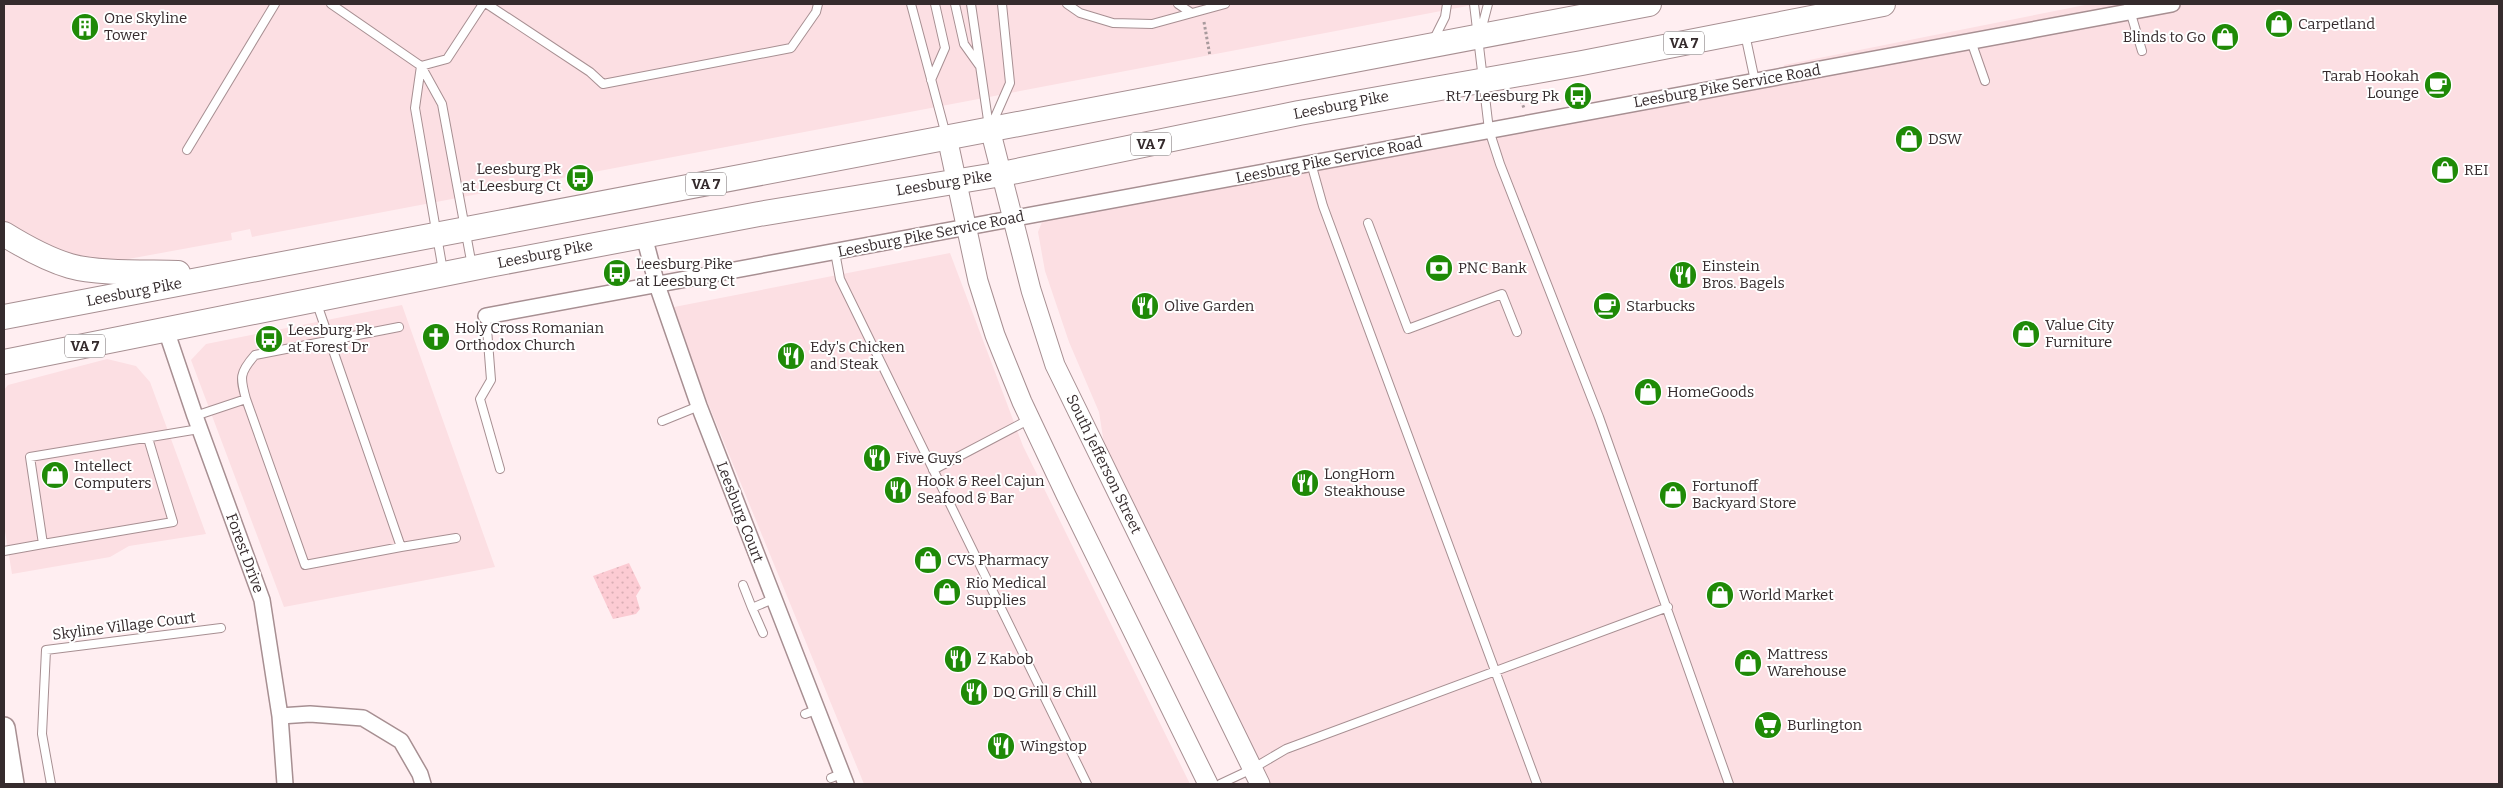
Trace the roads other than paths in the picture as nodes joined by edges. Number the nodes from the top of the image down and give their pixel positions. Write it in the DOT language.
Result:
graph roads {
  1 [pos="275,4"];
  2 [pos="331,4"];
  3 [pos="485,4"];
  4 [pos="818,4"];
  5 [pos="911,4"];
  6 [pos="935,4"];
  7 [pos="955,4"];
  8 [pos="971,4"];
  9 [pos="1002,4"];
  10 [pos="1067,4"];
  11 [pos="1178,4"];
  12 [pos="1225,4"];
  13 [pos="1447,4"];
  14 [pos="1474,4"];
  15 [pos="1488,4"];
  16 [pos="1649,4"];
  17 [pos="1883,4"];
  18 [pos="2172,4"];
  19 [pos="2128,8"];
  20 [pos="1190,12"];
  21 [pos="1744,31"];
  22 [pos="1480,35"];
  23 [pos="1971,41"];
  24 [pos="1431,45"];
  25 [pos="2142,51"];
  26 [pos="421,66"];
  27 [pos="980,66"];
  28 [pos="1484,79"];
  29 [pos="931,80"];
  30 [pos="1755,81"];
  31 [pos="1985,81"];
  32 [pos="990,129"];
  33 [pos="1489,130"];
  34 [pos="947,137"];
  35 [pos="187,150"];
  36 [pos="1311,163"];
  37 [pos="1002,174"];
  38 [pos="957,180"];
  39 [pos="1013,219"];
  40 [pos="1368,224"];
  41 [pos="967,227"];
  42 [pos="465,230"];
  43 [pos="4,234"];
  44 [pos="437,235"];
  45 [pos="644,236"];
  46 [pos="834,252"];
  47 [pos="472,268"];
  48 [pos="244,270"];
  49 [pos="444,274"];
  50 [pos="657,285"];
  51 [pos="315,299"];
  52 [pos="486,316"];
  53 [pos="4,317"];
  54 [pos="399,327"];
  55 [pos="166,330"];
  56 [pos="1517,332"];
  57 [pos="328,342"];
  58 [pos="4,362"];
  59 [pos="246,399"];
  60 [pos="699,406"];
  61 [pos="1030,419"];
  62 [pos="662,421"];
  63 [pos="197,422"];
  64 [pos="148,438"];
  65 [pos="500,469"];
  66 [pos="933,470"];
  67 [pos="456,538"];
  68 [pos="43,544"];
  69 [pos="401,547"];
  70 [pos="4,551"];
  71 [pos="743,585"];
  72 [pos="773,599"];
  73 [pos="1668,607"];
  74 [pos="752,608"];
  75 [pos="221,628"];
  76 [pos="762,633"];
  77 [pos="1495,671"];
  78 [pos="280,716"];
  79 [pos="4,728"];
  80 [pos="1256,777"];
  81 [pos="839,778"];
  82 [pos="13,784"];
  83 [pos="51,784"];
  84 [pos="285,784"];
  85 [pos="423,784"];
  86 [pos="1087,784"];
  87 [pos="1208,784"];
  88 [pos="1220,784"];
  89 [pos="1537,784"];
  90 [pos="1729,784"];
  1 -- 35 [label="lane"];
  2 -- 26 [label="lane"];
  3 -- 4 [label="lane"];
  3 -- 26 [label="lane"];
  5 -- 29 [label="lane"];
  6 -- 29 [label="lane"];
  7 -- 27 [label="lane"];
  8 -- 27 [label="lane"];
  9 -- 32 [label="lane"];
  10 -- 20 [label="lane"];
  11 -- 20 [label="lane"];
  12 -- 20 [label="lane"];
  13 -- 24 [label="lane"];
  14 -- 22 [label="lane"];
  15 -- 22 [label="lane"];
  16 -- 22 [label="main road, Leesburg Pike / VA 7"];
  17 -- 21 [label="main road, Leesburg Pike / VA 7"];
  18 -- 19 [label="street, Leesburg Pike Service Road"];
  19 -- 23 [label="street, Leesburg Pike Service Road"];
  19 -- 25 [label="lane"];
  21 -- 28 [label="main road, Leesburg Pike / VA 7"];
  21 -- 30 [label="lane"];
  22 -- 24 [label="main road, Leesburg Pike / VA 7"];
  22 -- 28 [label="lane"];
  23 -- 30 [label="street, Leesburg Pike Service Road"];
  23 -- 31 [label="lane"];
  24 -- 32 [label="main road, Leesburg Pike / VA 7"];
  26 -- 42 [label="lane"];
  26 -- 44 [label="lane"];
  27 -- 32 [label="lane"];
  28 -- 33 [label="lane"];
  28 -- 37 [label="main road, Leesburg Pike / VA 7"];
  29 -- 34 [label="lane"];
  30 -- 33 [label="street, Leesburg Pike Service Road"];
  32 -- 34 [label="main road, Leesburg Pike / VA 7"];
  32 -- 37 [label="street, South Jefferson Street"];
  33 -- 36 [label="street, Leesburg Pike Service Road"];
  33 -- 73 [label="lane"];
  34 -- 38 [label="street"];
  34 -- 42 [label="main road, Leesburg Pike / VA 7"];
  36 -- 39 [label="street, Leesburg Pike Service Road"];
  36 -- 77 [label="lane"];
  37 -- 38 [label="main road, Leesburg Pike / VA 7"];
  37 -- 39 [label="street, South Jefferson Street"];
  38 -- 41 [label="street"];
  38 -- 45 [label="main road, Leesburg Pike / VA 7"];
  39 -- 41 [label="street, Leesburg Pike Service Road"];
  39 -- 80 [label="street, South Jefferson Street"];
  40 -- 56 [label="lane"];
  41 -- 46 [label="street, Leesburg Pike Service Road"];
  41 -- 61 [label="street"];
  42 -- 44 [label="main road, Leesburg Pike / VA 7"];
  42 -- 47 [label="lane"];
  43 -- 48 [label="main road"];
  44 -- 48 [label="main road, Leesburg Pike / VA 7"];
  44 -- 49 [label="lane"];
  45 -- 47 [label="main road, Leesburg Pike / VA 7"];
  45 -- 50 [label="street, Leesburg Court"];
  46 -- 50 [label="street, Leesburg Pike Service Road"];
  46 -- 66 [label="lane"];
  47 -- 49 [label="main road, Leesburg Pike / VA 7"];
  48 -- 53 [label="main road, Leesburg Pike / VA 7"];
  49 -- 51 [label="main road, Leesburg Pike / VA 7"];
  50 -- 52 [label="street, Leesburg Pike Service Road"];
  50 -- 60 [label="street, Leesburg Court"];
  51 -- 55 [label="main road, Leesburg Pike / VA 7"];
  51 -- 57 [label="lane"];
  52 -- 65 [label="lane"];
  54 -- 57 [label="lane"];
  55 -- 58 [label="main road, Leesburg Pike / VA 7"];
  55 -- 63 [label="street, Forest Drive"];
  57 -- 59 [label="lane"];
  57 -- 69 [label="lane"];
  59 -- 63 [label="lane"];
  59 -- 69 [label="lane"];
  60 -- 62 [label="lane"];
  60 -- 72 [label="street, Leesburg Court"];
  61 -- 66 [label="lane"];
  61 -- 87 [label="street"];
  63 -- 64 [label="lane"];
  63 -- 78 [label="street, Forest Drive"];
  64 -- 68 [label="lane"];
  64 -- 68 [label="lane"];
  66 -- 86 [label="lane"];
  67 -- 69 [label="lane"];
  68 -- 70 [label="lane"];
  71 -- 74 [label="lane"];
  72 -- 74 [label="lane"];
  72 -- 81 [label="street, Leesburg Court"];
  73 -- 77 [label="lane"];
  73 -- 90 [label="lane"];
  74 -- 76 [label="lane"];
  75 -- 83 [label="lane, Skyline Village Court"];
  77 -- 80 [label="lane"];
  77 -- 89 [label="lane"];
  78 -- 84 [label="street, Forest Drive"];
  78 -- 85 [label="street"];
  79 -- 82 [label="main road"];
  80 -- 88 [label="lane"];
}
